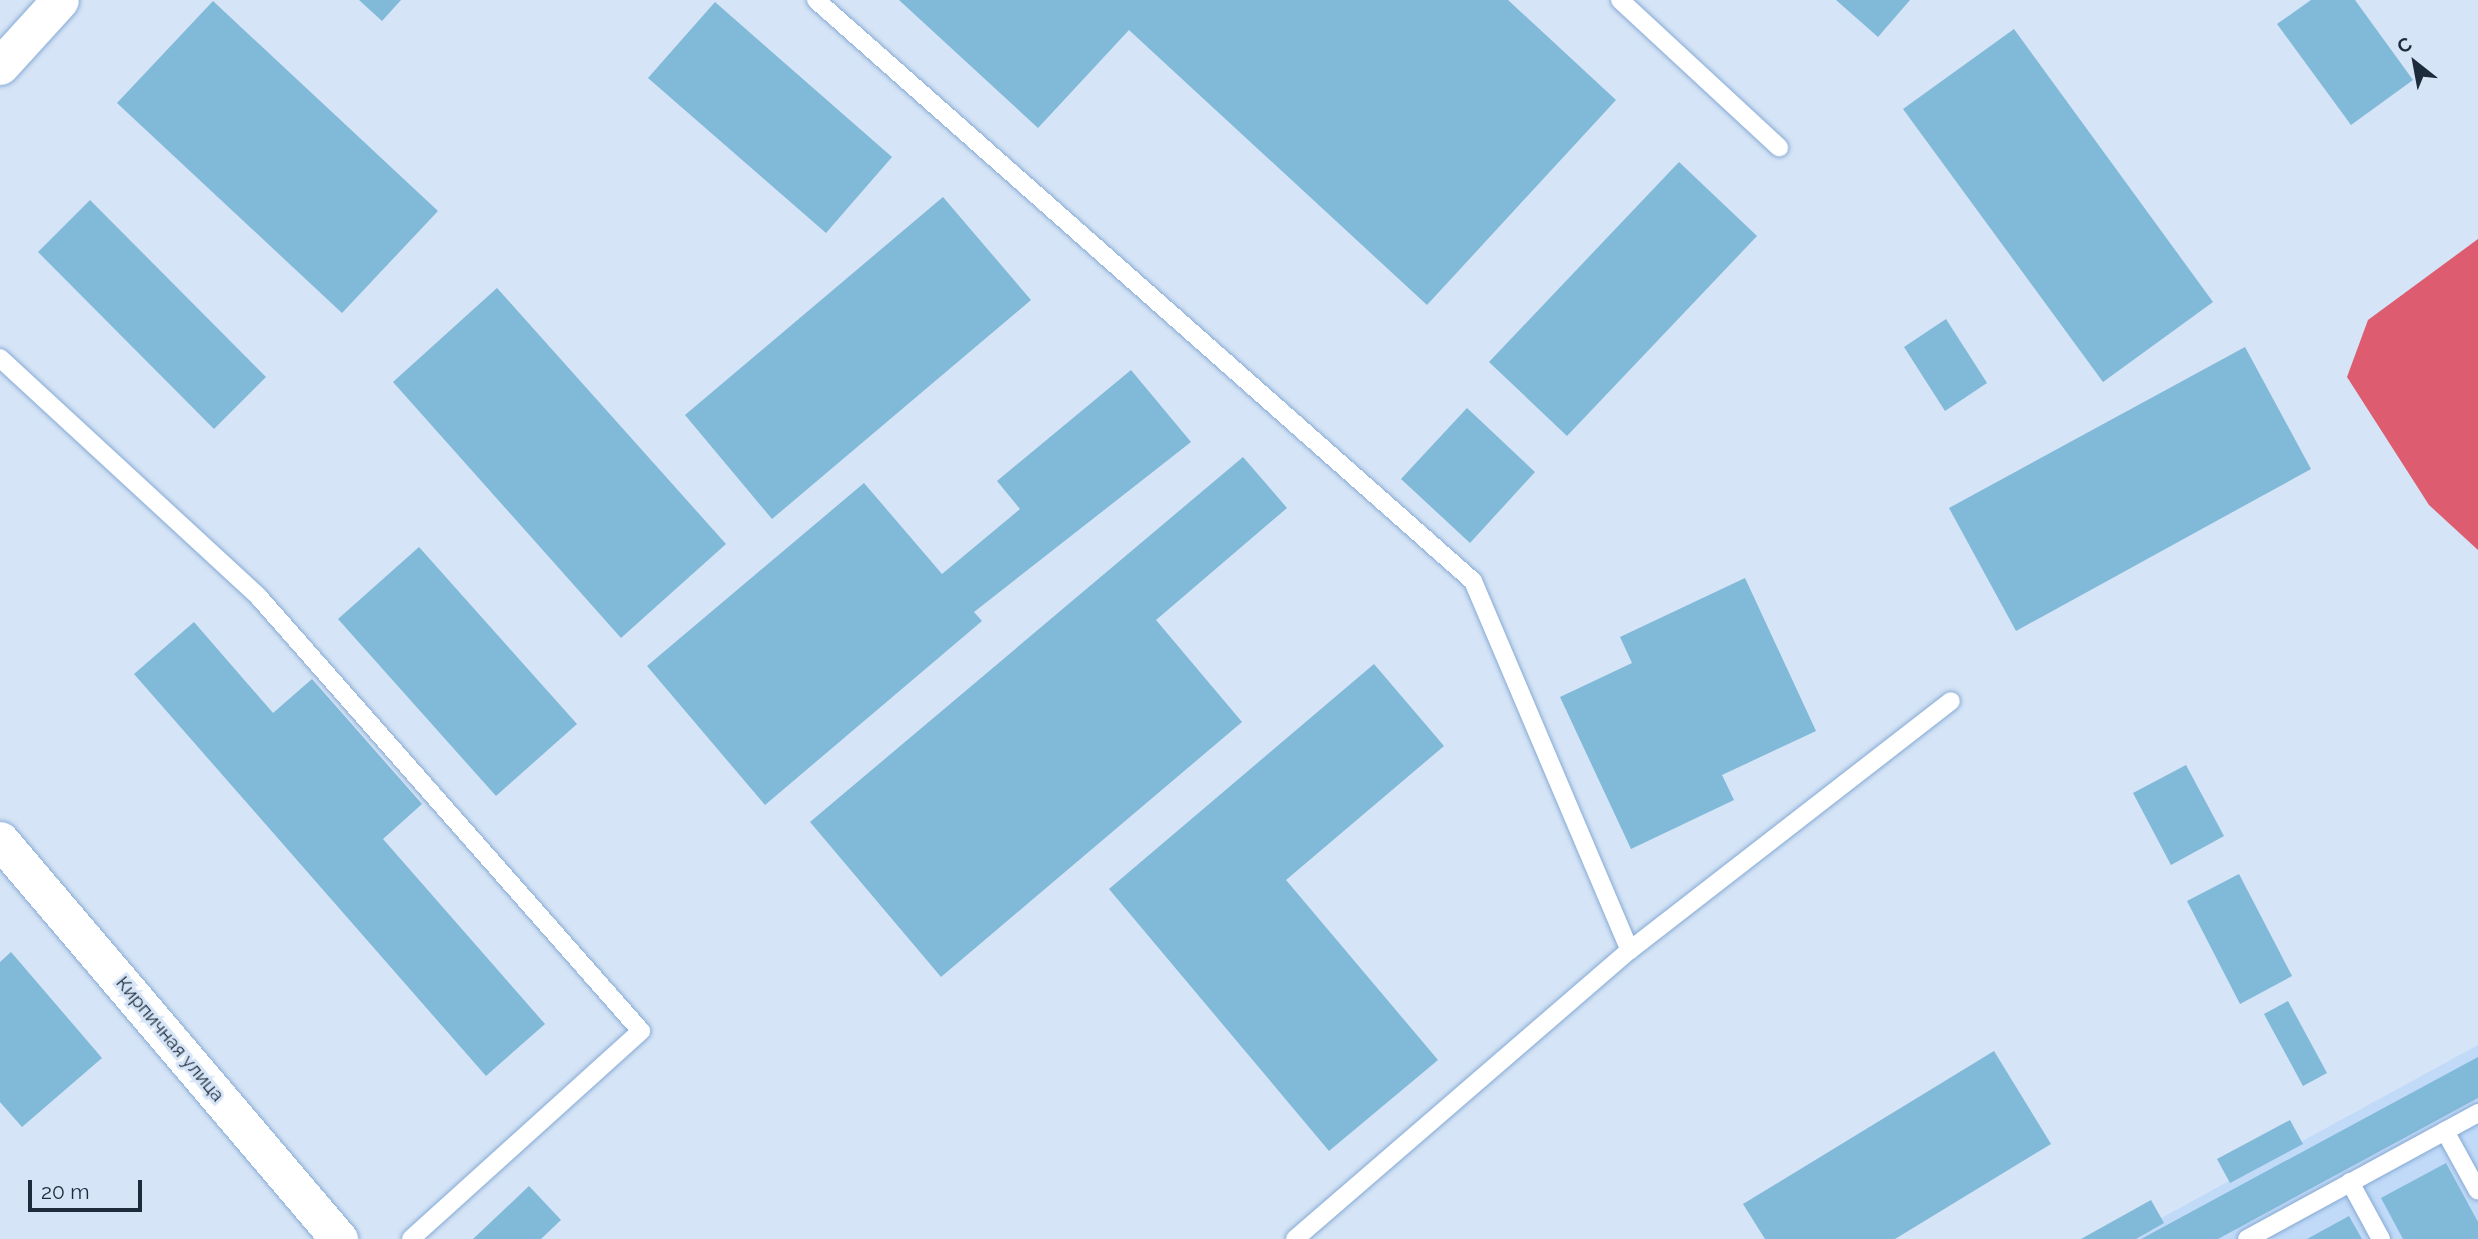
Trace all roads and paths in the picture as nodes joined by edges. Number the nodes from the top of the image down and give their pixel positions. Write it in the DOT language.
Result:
graph roads {
  1 [pos="60,0"];
  2 [pos="817,0"];
  3 [pos="1620,0"];
  4 [pos="0,66"];
  5 [pos="1779,146"];
  6 [pos="0,358"];
  7 [pos="1951,701"];
  8 [pos="0,840"];
  9 [pos="1630,950"];
  10 [pos="2478,1113"];
  11 [pos="2445,1131"];
  12 [pos="2350,1182"];
  13 [pos="2478,1191"];
  14 [pos="339,1239"];
  15 [pos="411,1239"];
  16 [pos="1295,1239"];
  17 [pos="2247,1239"];
  18 [pos="2381,1239"];
  1 -- 4 [label="street"];
  2 -- 9 [label="lane"];
  3 -- 5 [label="lane"];
  6 -- 15 [label="lane"];
  7 -- 9 [label="lane"];
  8 -- 14 [label="street, Кирпичная улица"];
  9 -- 16 [label="lane"];
  10 -- 11 [label="lane"];
  11 -- 12 [label="lane"];
  11 -- 13 [label="lane"];
  12 -- 17 [label="lane"];
  12 -- 18 [label="lane"];
}
